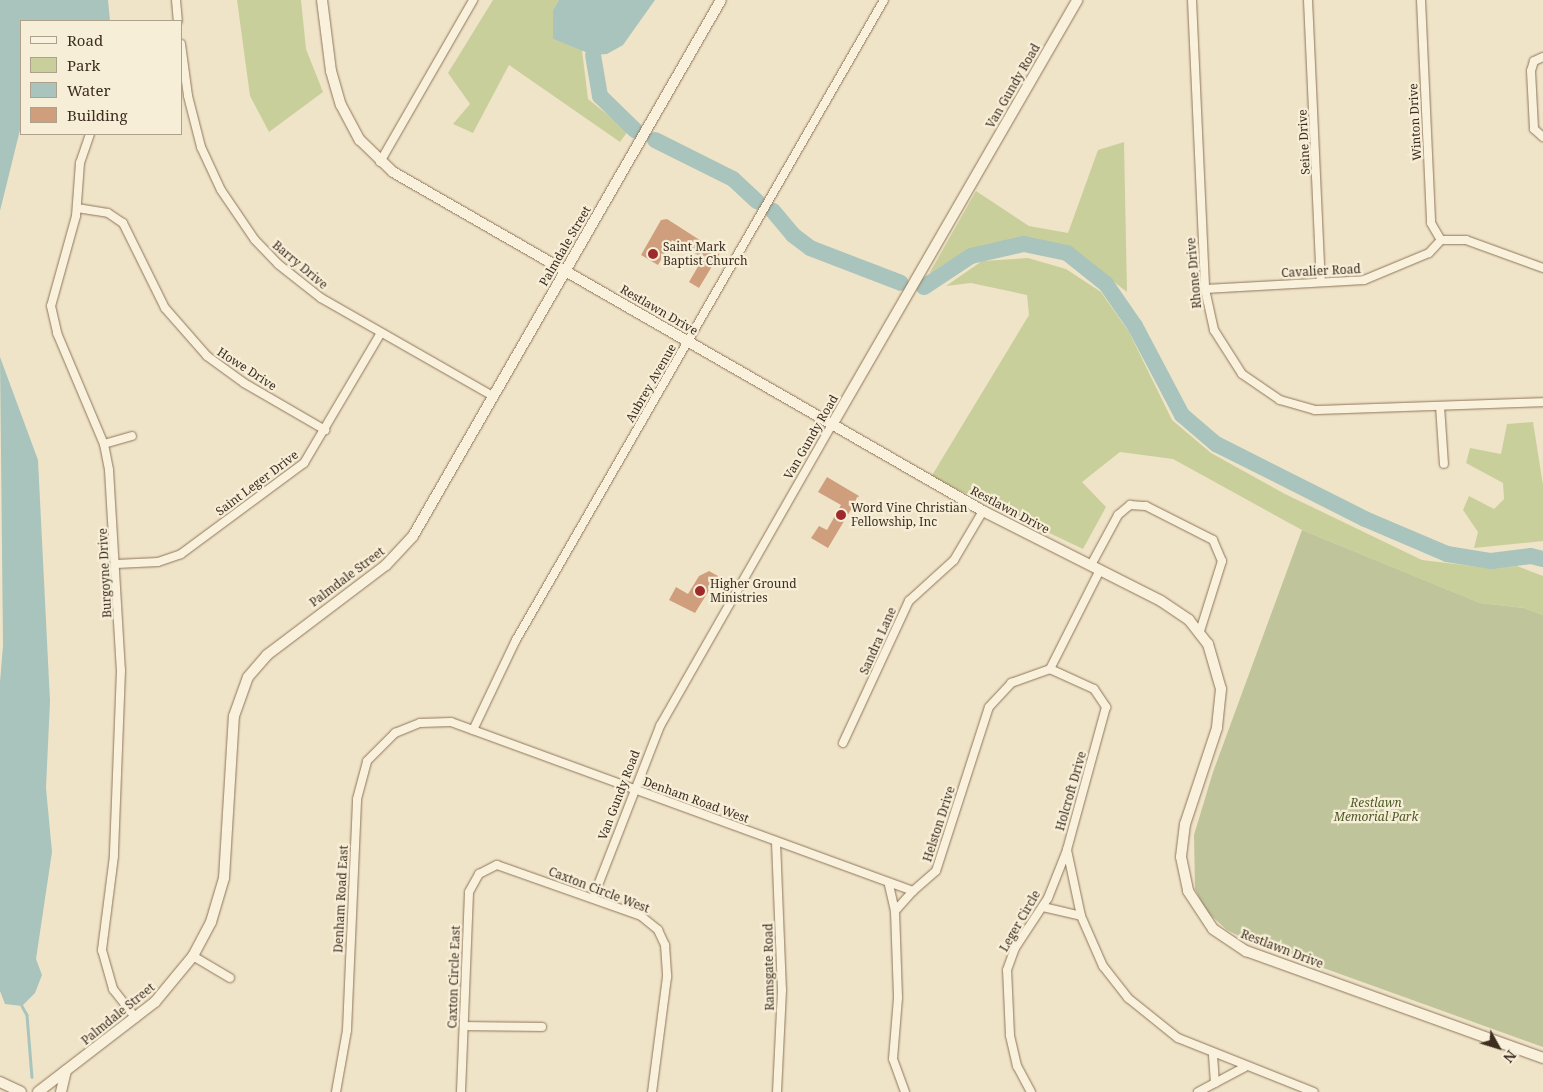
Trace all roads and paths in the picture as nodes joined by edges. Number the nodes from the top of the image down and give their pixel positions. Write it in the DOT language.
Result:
graph roads {
  1 [pos="176,0"];
  2 [pos="322,0"];
  3 [pos="473,0"];
  4 [pos="721,0"];
  5 [pos="884,0"];
  6 [pos="1077,0"];
  7 [pos="1192,0"];
  8 [pos="1308,0"];
  9 [pos="1421,0"];
  10 [pos="178,20"];
  11 [pos="182,57"];
  12 [pos="1543,57"];
  13 [pos="185,97"];
  14 [pos="90,135"];
  15 [pos="1543,136"];
  16 [pos="380,162"];
  17 [pos="77,208"];
  18 [pos="1441,240"];
  19 [pos="1543,268"];
  20 [pos="565,271"];
  21 [pos="1321,282"];
  22 [pos="1204,289"];
  23 [pos="381,333"];
  24 [pos="688,341"];
  25 [pos="493,396"];
  26 [pos="1543,402"];
  27 [pos="1440,406"];
  28 [pos="832,425"];
  29 [pos="325,430"];
  30 [pos="132,436"];
  31 [pos="104,444"];
  32 [pos="1444,464"];
  33 [pos="983,511"];
  34 [pos="116,564"];
  35 [pos="1095,567"];
  36 [pos="1200,631"];
  37 [pos="1050,668"];
  38 [pos="407,728"];
  39 [pos="473,730"];
  40 [pos="843,743"];
  41 [pos="634,789"];
  42 [pos="776,842"];
  43 [pos="1067,850"];
  44 [pos="486,868"];
  45 [pos="889,885"];
  46 [pos="913,891"];
  47 [pos="593,898"];
  48 [pos="1043,907"];
  49 [pos="895,911"];
  50 [pos="1081,916"];
  51 [pos="193,956"];
  52 [pos="230,978"];
  53 [pos="136,1018"];
  54 [pos="464,1026"];
  55 [pos="542,1027"];
  56 [pos="1213,1054"];
  57 [pos="1543,1058"];
  58 [pos="1245,1067"];
  59 [pos="66,1071"];
  60 [pos="0,1082"];
  61 [pos="1214,1083"];
  62 [pos="0,1087"];
  63 [pos="3,1092"];
  64 [pos="21,1092"];
  65 [pos="38,1092"];
  66 [pos="61,1092"];
  67 [pos="336,1092"];
  68 [pos="461,1092"];
  69 [pos="652,1092"];
  70 [pos="777,1092"];
  71 [pos="905,1092"];
  72 [pos="1031,1092"];
  73 [pos="1198,1092"];
  74 [pos="1314,1092"];
  1 -- 10 [label="street"];
  2 -- 16 [label="street, Restlawn Drive"];
  3 -- 16 [label="street"];
  4 -- 20 [label="street, Palmdale Street"];
  5 -- 24 [label="street, Aubrey Avenue"];
  6 -- 28 [label="street, Van Gundy Road"];
  7 -- 22 [label="street, Rhone Drive"];
  8 -- 21 [label="street, Seine Drive"];
  9 -- 18 [label="street, Winton Drive"];
  11 -- 13 [label="street, Barry Drive"];
  12 -- 15 [label="street"];
  13 -- 23 [label="street, Barry Drive"];
  14 -- 17 [label="street, Burgoyne Drive"];
  16 -- 20 [label="street, Restlawn Drive"];
  17 -- 29 [label="street, Howe Drive"];
  17 -- 31 [label="street, Burgoyne Drive"];
  18 -- 19 [label="street"];
  18 -- 21 [label="street, Cavalier Road"];
  20 -- 24 [label="street, Restlawn Drive"];
  20 -- 25 [label="street, Palmdale Street"];
  21 -- 22 [label="street, Cavalier Road"];
  22 -- 27 [label="street, Rhone Drive"];
  23 -- 25 [label="street, Barry Drive"];
  23 -- 29 [label="street, Saint Leger Drive"];
  24 -- 28 [label="street, Restlawn Drive"];
  24 -- 39 [label="street, Aubrey Avenue"];
  25 -- 51 [label="street, Palmdale Street"];
  26 -- 27 [label="street, Rhone Drive"];
  27 -- 32 [label="street"];
  28 -- 33 [label="street, Restlawn Drive"];
  28 -- 41 [label="street, Van Gundy Road"];
  29 -- 34 [label="street, Saint Leger Drive"];
  30 -- 31 [label="street"];
  31 -- 34 [label="street, Burgoyne Drive"];
  33 -- 35 [label="street, Restlawn Drive"];
  33 -- 40 [label="street, Sandra Lane"];
  34 -- 53 [label="street, Burgoyne Drive"];
  35 -- 36 [label="street, Restlawn Drive"];
  35 -- 36 [label="street"];
  35 -- 37 [label="street"];
  36 -- 57 [label="street, Restlawn Drive"];
  37 -- 43 [label="street, Holcroft Drive"];
  37 -- 46 [label="street, Helston Drive"];
  38 -- 39 [label="street, Denham Road West"];
  38 -- 67 [label="street, Denham Road East"];
  39 -- 41 [label="street, Denham Road West"];
  41 -- 42 [label="street, Denham Road West"];
  41 -- 47 [label="street, Van Gundy Road"];
  42 -- 45 [label="street, Denham Road West"];
  42 -- 70 [label="street, Ramsgate Road"];
  43 -- 48 [label="street, Leger Circle"];
  43 -- 50 [label="street, Holcroft Drive"];
  44 -- 47 [label="street, Caxton Circle West"];
  44 -- 54 [label="street, Caxton Circle East"];
  45 -- 46 [label="street"];
  45 -- 49 [label="street"];
  46 -- 49 [label="street, Helston Drive"];
  47 -- 69 [label="street, Caxton Circle West"];
  48 -- 50 [label="street"];
  48 -- 72 [label="street, Leger Circle"];
  49 -- 71 [label="street"];
  50 -- 56 [label="street, Holcroft Drive"];
  51 -- 52 [label="street"];
  51 -- 53 [label="street, Palmdale Street"];
  53 -- 59 [label="street, Palmdale Street"];
  54 -- 55 [label="street"];
  54 -- 68 [label="street, Caxton Circle East"];
  56 -- 58 [label="street, Holcroft Drive"];
  56 -- 61 [label="street"];
  58 -- 61 [label="street"];
  58 -- 74 [label="street, Holcroft Drive"];
  59 -- 65 [label="street, Palmdale Street"];
  59 -- 66 [label="street"];
  60 -- 64 [label="street"];
  61 -- 73 [label="street"];
  62 -- 63 [label="street"];
}
